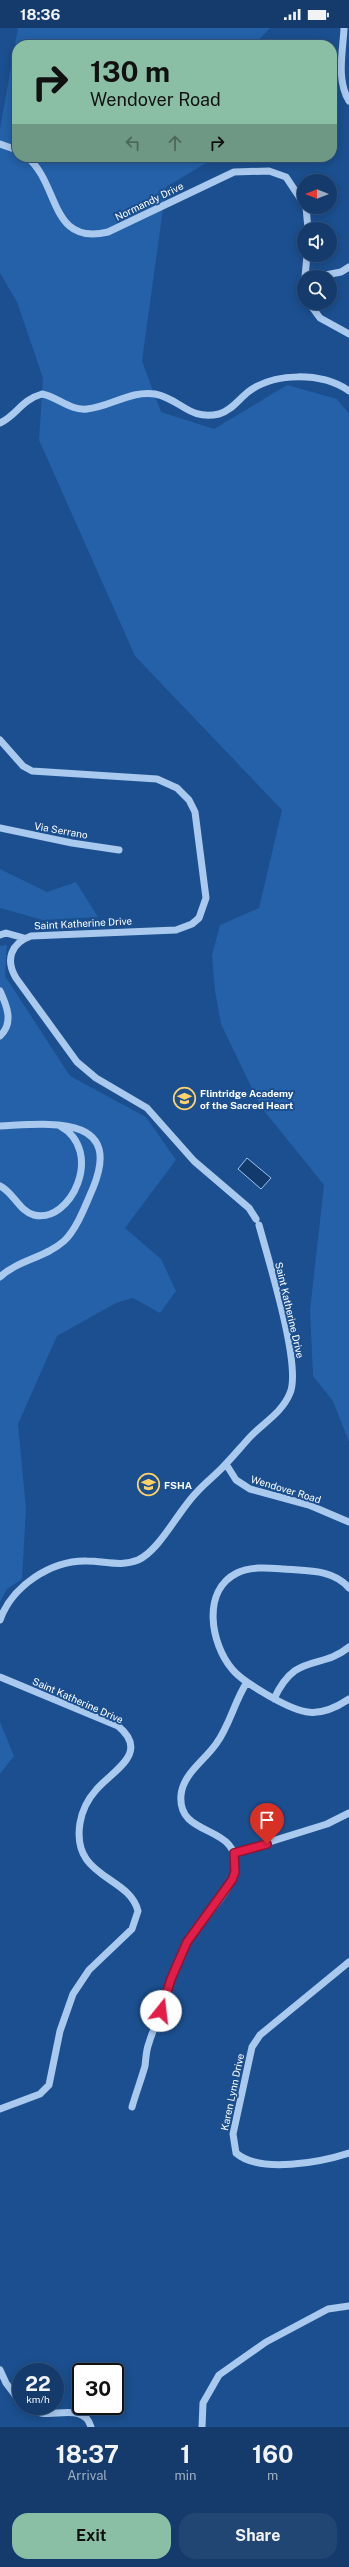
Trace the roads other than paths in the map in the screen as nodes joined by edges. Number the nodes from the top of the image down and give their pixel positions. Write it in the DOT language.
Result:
graph roads {
  1 [pos="344,28"];
  2 [pos="349,101"];
  3 [pos="0,144"];
  4 [pos="12,148"];
  5 [pos="32,162"];
  6 [pos="297,194"];
  7 [pos="349,267"];
  8 [pos="337,273"];
  9 [pos="314,310"];
  10 [pos="349,334"];
  11 [pos="349,391"];
  12 [pos="0,423"];
  13 [pos="0,740"];
  14 [pos="0,828"];
  15 [pos="119,850"];
  16 [pos="0,935"];
  17 [pos="24,938"];
  18 [pos="0,991"];
  19 [pos="0,1036"];
  20 [pos="60,1125"];
  21 [pos="0,1126"];
  22 [pos="0,1186"];
  23 [pos="0,1277"];
  24 [pos="226,1464"];
  25 [pos="349,1522"];
  26 [pos="349,1588"];
  27 [pos="0,1620"];
  28 [pos="349,1646"];
  29 [pos="0,1677"];
  30 [pos="247,1682"];
  31 [pos="274,1699"];
  32 [pos="349,1699"];
  33 [pos="349,1813"];
  34 [pos="234,1853"];
  35 [pos="349,1962"];
  36 [pos="132,2107"];
  37 [pos="0,2109"];
  38 [pos="349,2153"];
  39 [pos="349,2306"];
  40 [pos="0,2370"];
  41 [pos="12,2391"];
  42 [pos="64,2414"];
  43 [pos="91,2427"];
  44 [pos="202,2427"];
  1 -- 2 [label="street"];
  3 -- 4 [label="street"];
  5 -- 6 [label="street, Normandy Drive"];
  7 -- 8 [label="street"];
  9 -- 10 [label="street"];
  11 -- 12 [label="street"];
  13 -- 17 [label="street, Saint Katherine Drive"];
  14 -- 15 [label="street, Via Serrano"];
  16 -- 17 [label="street"];
  17 -- 24 [label="street, Saint Katherine Drive"];
  18 -- 19 [label="street"];
  20 -- 21 [label="street"];
  20 -- 22 [label="street"];
  20 -- 23 [label="street"];
  24 -- 25 [label="street, Wendover Road"];
  24 -- 27 [label="street, Saint Katherine Drive"];
  26 -- 30 [label="street"];
  28 -- 31 [label="street"];
  29 -- 37 [label="street, Saint Katherine Drive"];
  30 -- 31 [label="street"];
  30 -- 34 [label="street"];
  31 -- 32 [label="street"];
  33 -- 34 [label="street"];
  34 -- 36 [label="street"];
  35 -- 38 [label="street, Karen Lynn Drive"];
  39 -- 44 [label="street"];
  40 -- 41 [label="street"];
  42 -- 43 [label="street"];
}
